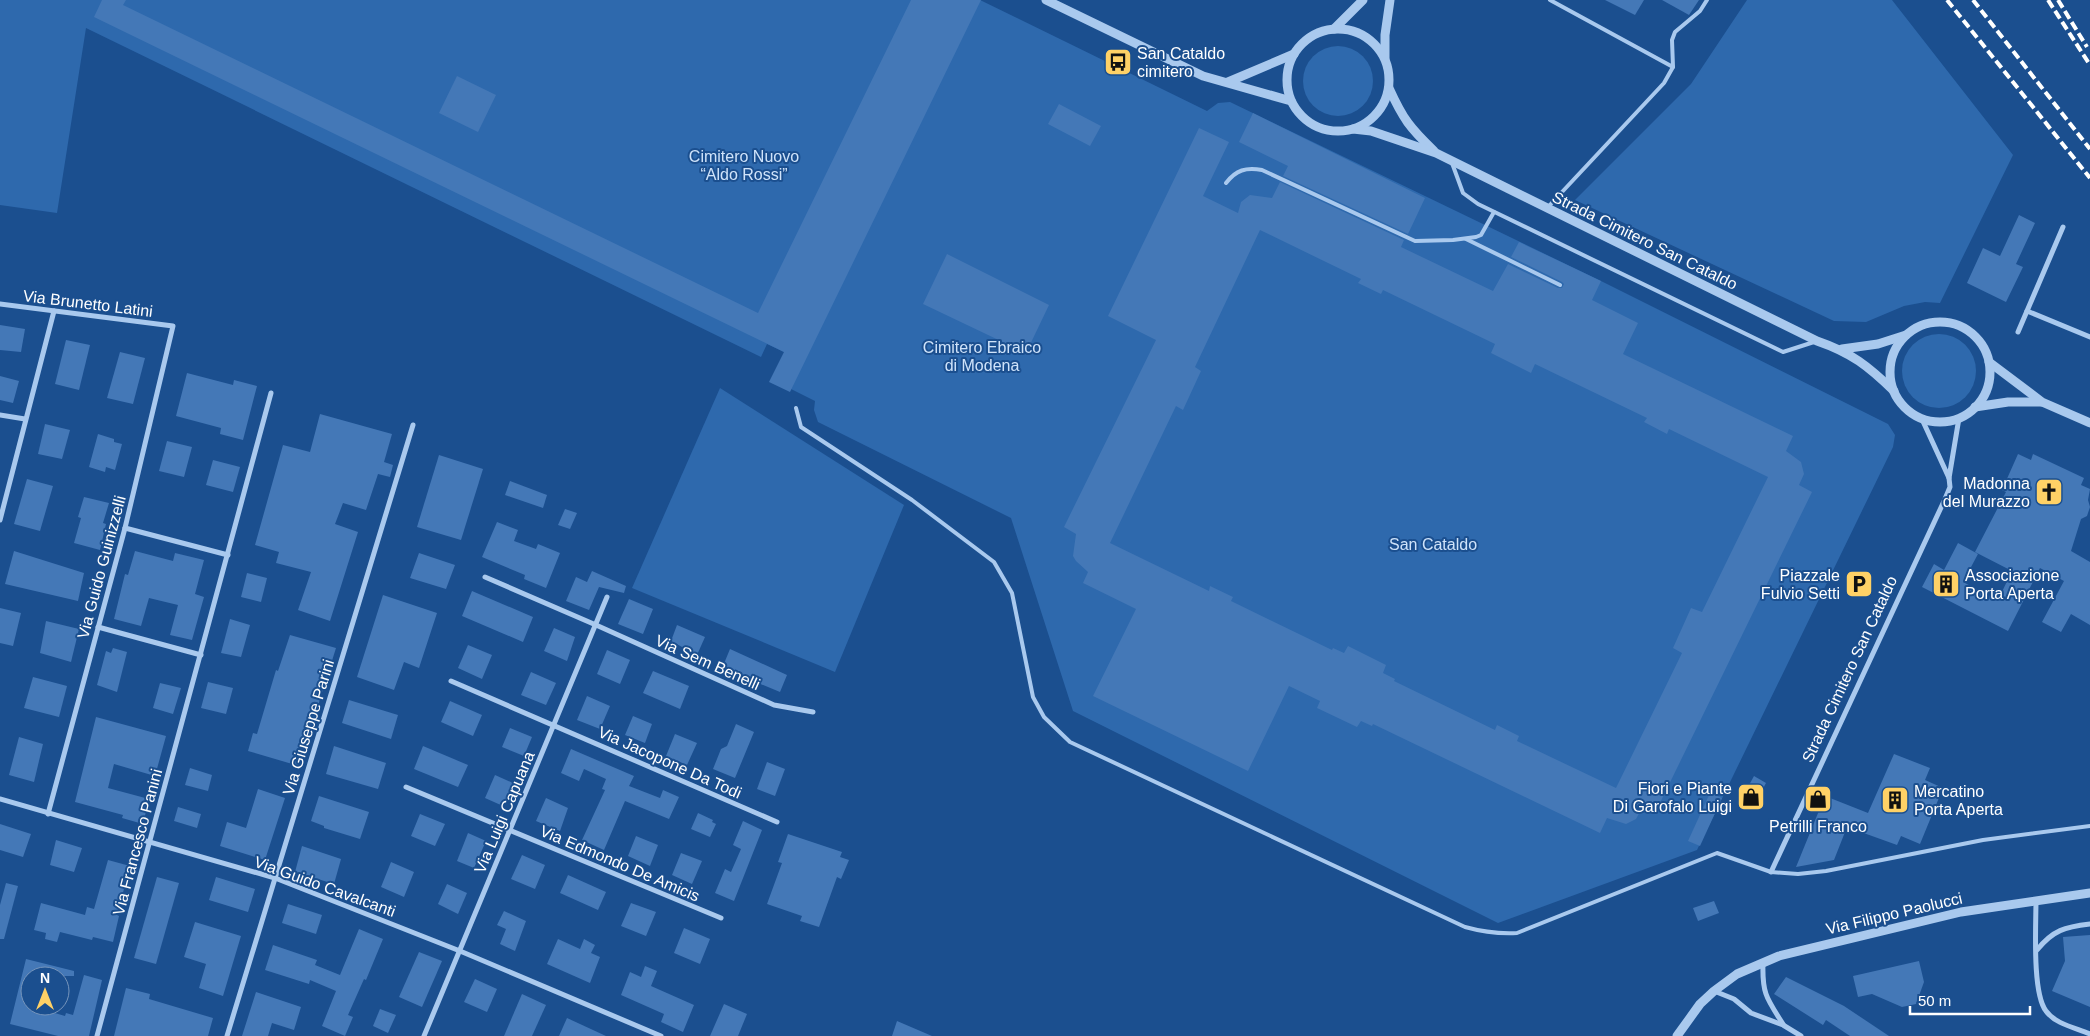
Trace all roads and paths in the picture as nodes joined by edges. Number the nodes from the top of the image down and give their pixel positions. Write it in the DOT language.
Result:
graph roads {
  1 [pos="1046,0"];
  2 [pos="1363,0"];
  3 [pos="1390,0"];
  4 [pos="1550,0"];
  5 [pos="1707,0"];
  6 [pos="1334,28"];
  7 [pos="1294,54"];
  8 [pos="1385,59"];
  9 [pos="1674,67"];
  10 [pos="1228,82"];
  11 [pos="1389,88"];
  12 [pos="1291,101"];
  13 [pos="1353,129"];
  14 [pos="1436,153"];
  15 [pos="1451,161"];
  16 [pos="1226,183"];
  17 [pos="1546,208"];
  18 [pos="1494,212"];
  19 [pos="2063,227"];
  20 [pos="1466,239"];
  21 [pos="1560,285"];
  22 [pos="0,304"];
  23 [pos="54,311"];
  24 [pos="2027,311"];
  25 [pos="173,326"];
  26 [pos="2018,332"];
  27 [pos="1906,335"];
  28 [pos="2090,337"];
  29 [pos="1817,341"];
  30 [pos="1842,350"];
  31 [pos="1989,362"];
  32 [pos="1894,391"];
  33 [pos="271,393"];
  34 [pos="2042,402"];
  35 [pos="1975,407"];
  36 [pos="796,408"];
  37 [pos="0,414"];
  38 [pos="1920,417"];
  39 [pos="1960,418"];
  40 [pos="25,419"];
  41 [pos="2090,423"];
  42 [pos="413,425"];
  43 [pos="1949,478"];
  44 [pos="0,520"];
  45 [pos="124,528"];
  46 [pos="228,555"];
  47 [pos="485,578"];
  48 [pos="607,597"];
  49 [pos="596,625"];
  50 [pos="98,627"];
  51 [pos="201,655"];
  52 [pos="451,681"];
  53 [pos="813,712"];
  54 [pos="554,725"];
  55 [pos="406,787"];
  56 [pos="0,799"];
  57 [pos="48,814"];
  58 [pos="776,822"];
  59 [pos="2090,826"];
  60 [pos="510,830"];
  61 [pos="150,844"];
  62 [pos="1772,872"];
  63 [pos="275,878"];
  64 [pos="2090,893"];
  65 [pos="2036,900"];
  66 [pos="721,918"];
  67 [pos="2090,924"];
  68 [pos="460,950"];
  69 [pos="2037,951"];
  70 [pos="1762,963"];
  71 [pos="1714,991"];
  72 [pos="1783,1025"];
  73 [pos="2090,1034"];
  74 [pos="97,1036"];
  75 [pos="227,1036"];
  76 [pos="424,1036"];
  77 [pos="661,1036"];
  78 [pos="1677,1036"];
  79 [pos="1801,1036"];
  1 -- 10 [label="street"];
  2 -- 6 [label="street"];
  3 -- 8 [label="street"];
  4 -- 9 [label="lane"];
  5 -- 9 [label="lane"];
  6 -- 7 [label="street"];
  6 -- 8 [label="street"];
  7 -- 10 [label="street"];
  7 -- 12 [label="street"];
  8 -- 11 [label="street"];
  9 -- 17 [label="lane"];
  10 -- 12 [label="street"];
  11 -- 13 [label="street"];
  11 -- 14 [label="street, Strada Cimitero San Cataldo"];
  12 -- 13 [label="street"];
  13 -- 14 [label="street, Strada Cimitero San Cataldo"];
  14 -- 15 [label="street, Strada Cimitero San Cataldo"];
  15 -- 17 [label="street, Strada Cimitero San Cataldo"];
  15 -- 18 [label="lane"];
  16 -- 20 [label="lane"];
  17 -- 29 [label="street, Strada Cimitero San Cataldo"];
  18 -- 20 [label="lane"];
  18 -- 29 [label="lane"];
  19 -- 24 [label="street"];
  20 -- 21 [label="lane"];
  22 -- 23 [label="street, Via Brunetto Latini"];
  23 -- 25 [label="street, Via Brunetto Latini"];
  23 -- 40 [label="street"];
  24 -- 26 [label="street"];
  24 -- 28 [label="street"];
  25 -- 45 [label="street, Via Guido Guinizzelli"];
  27 -- 30 [label="street, Strada Cimitero San Cataldo"];
  27 -- 31 [label="street"];
  27 -- 32 [label="street"];
  29 -- 30 [label="street, Strada Cimitero San Cataldo"];
  30 -- 32 [label="street, Strada Cimitero San Cataldo"];
  31 -- 34 [label="street"];
  31 -- 35 [label="street"];
  32 -- 38 [label="street"];
  33 -- 46 [label="street, Via Francesco Panini"];
  34 -- 35 [label="street"];
  34 -- 41 [label="street"];
  35 -- 39 [label="street"];
  36 -- 62 [label="lane"];
  37 -- 40 [label="street"];
  38 -- 39 [label="street"];
  38 -- 43 [label="street"];
  39 -- 43 [label="street, Strada Cimitero San Cataldo"];
  40 -- 44 [label="street"];
  42 -- 63 [label="street, Via Giuseppe Parini"];
  43 -- 62 [label="street, Strada Cimitero San Cataldo"];
  45 -- 46 [label="street"];
  45 -- 50 [label="street, Via Guido Guinizzelli"];
  46 -- 51 [label="street, Via Francesco Panini"];
  47 -- 49 [label="street, Via Sem Benelli"];
  48 -- 49 [label="street, Via Luigi Capuana"];
  49 -- 53 [label="street, Via Sem Benelli"];
  49 -- 54 [label="street, Via Luigi Capuana"];
  50 -- 51 [label="street"];
  50 -- 57 [label="street, Via Guido Guinizzelli"];
  51 -- 61 [label="street, Via Francesco Panini"];
  52 -- 54 [label="street, Via Jacopone Da Todi"];
  54 -- 58 [label="street, Via Jacopone Da Todi"];
  54 -- 60 [label="street, Via Luigi Capuana"];
  55 -- 60 [label="street, Via Edmondo De Amicis"];
  56 -- 57 [label="street, Via Guido Cavalcanti"];
  57 -- 61 [label="street, Via Guido Cavalcanti"];
  59 -- 62 [label="lane"];
  60 -- 66 [label="street, Via Edmondo De Amicis"];
  60 -- 68 [label="street, Via Luigi Capuana"];
  61 -- 63 [label="street, Via Guido Cavalcanti"];
  61 -- 74 [label="street, Via Francesco Panini"];
  63 -- 68 [label="street, Via Guido Cavalcanti"];
  63 -- 75 [label="street, Via Giuseppe Parini"];
  64 -- 65 [label="street, Via Filippo Paolucci"];
  65 -- 69 [label="street"];
  65 -- 70 [label="street, Via Filippo Paolucci"];
  67 -- 69 [label="street"];
  68 -- 76 [label="street, Via Luigi Capuana"];
  68 -- 77 [label="street, Via Guido Cavalcanti"];
  69 -- 73 [label="street"];
  70 -- 71 [label="street, Via Filippo Paolucci"];
  70 -- 72 [label="street"];
  71 -- 72 [label="street"];
  71 -- 78 [label="street, Via Filippo Paolucci"];
  72 -- 79 [label="street"];
}
